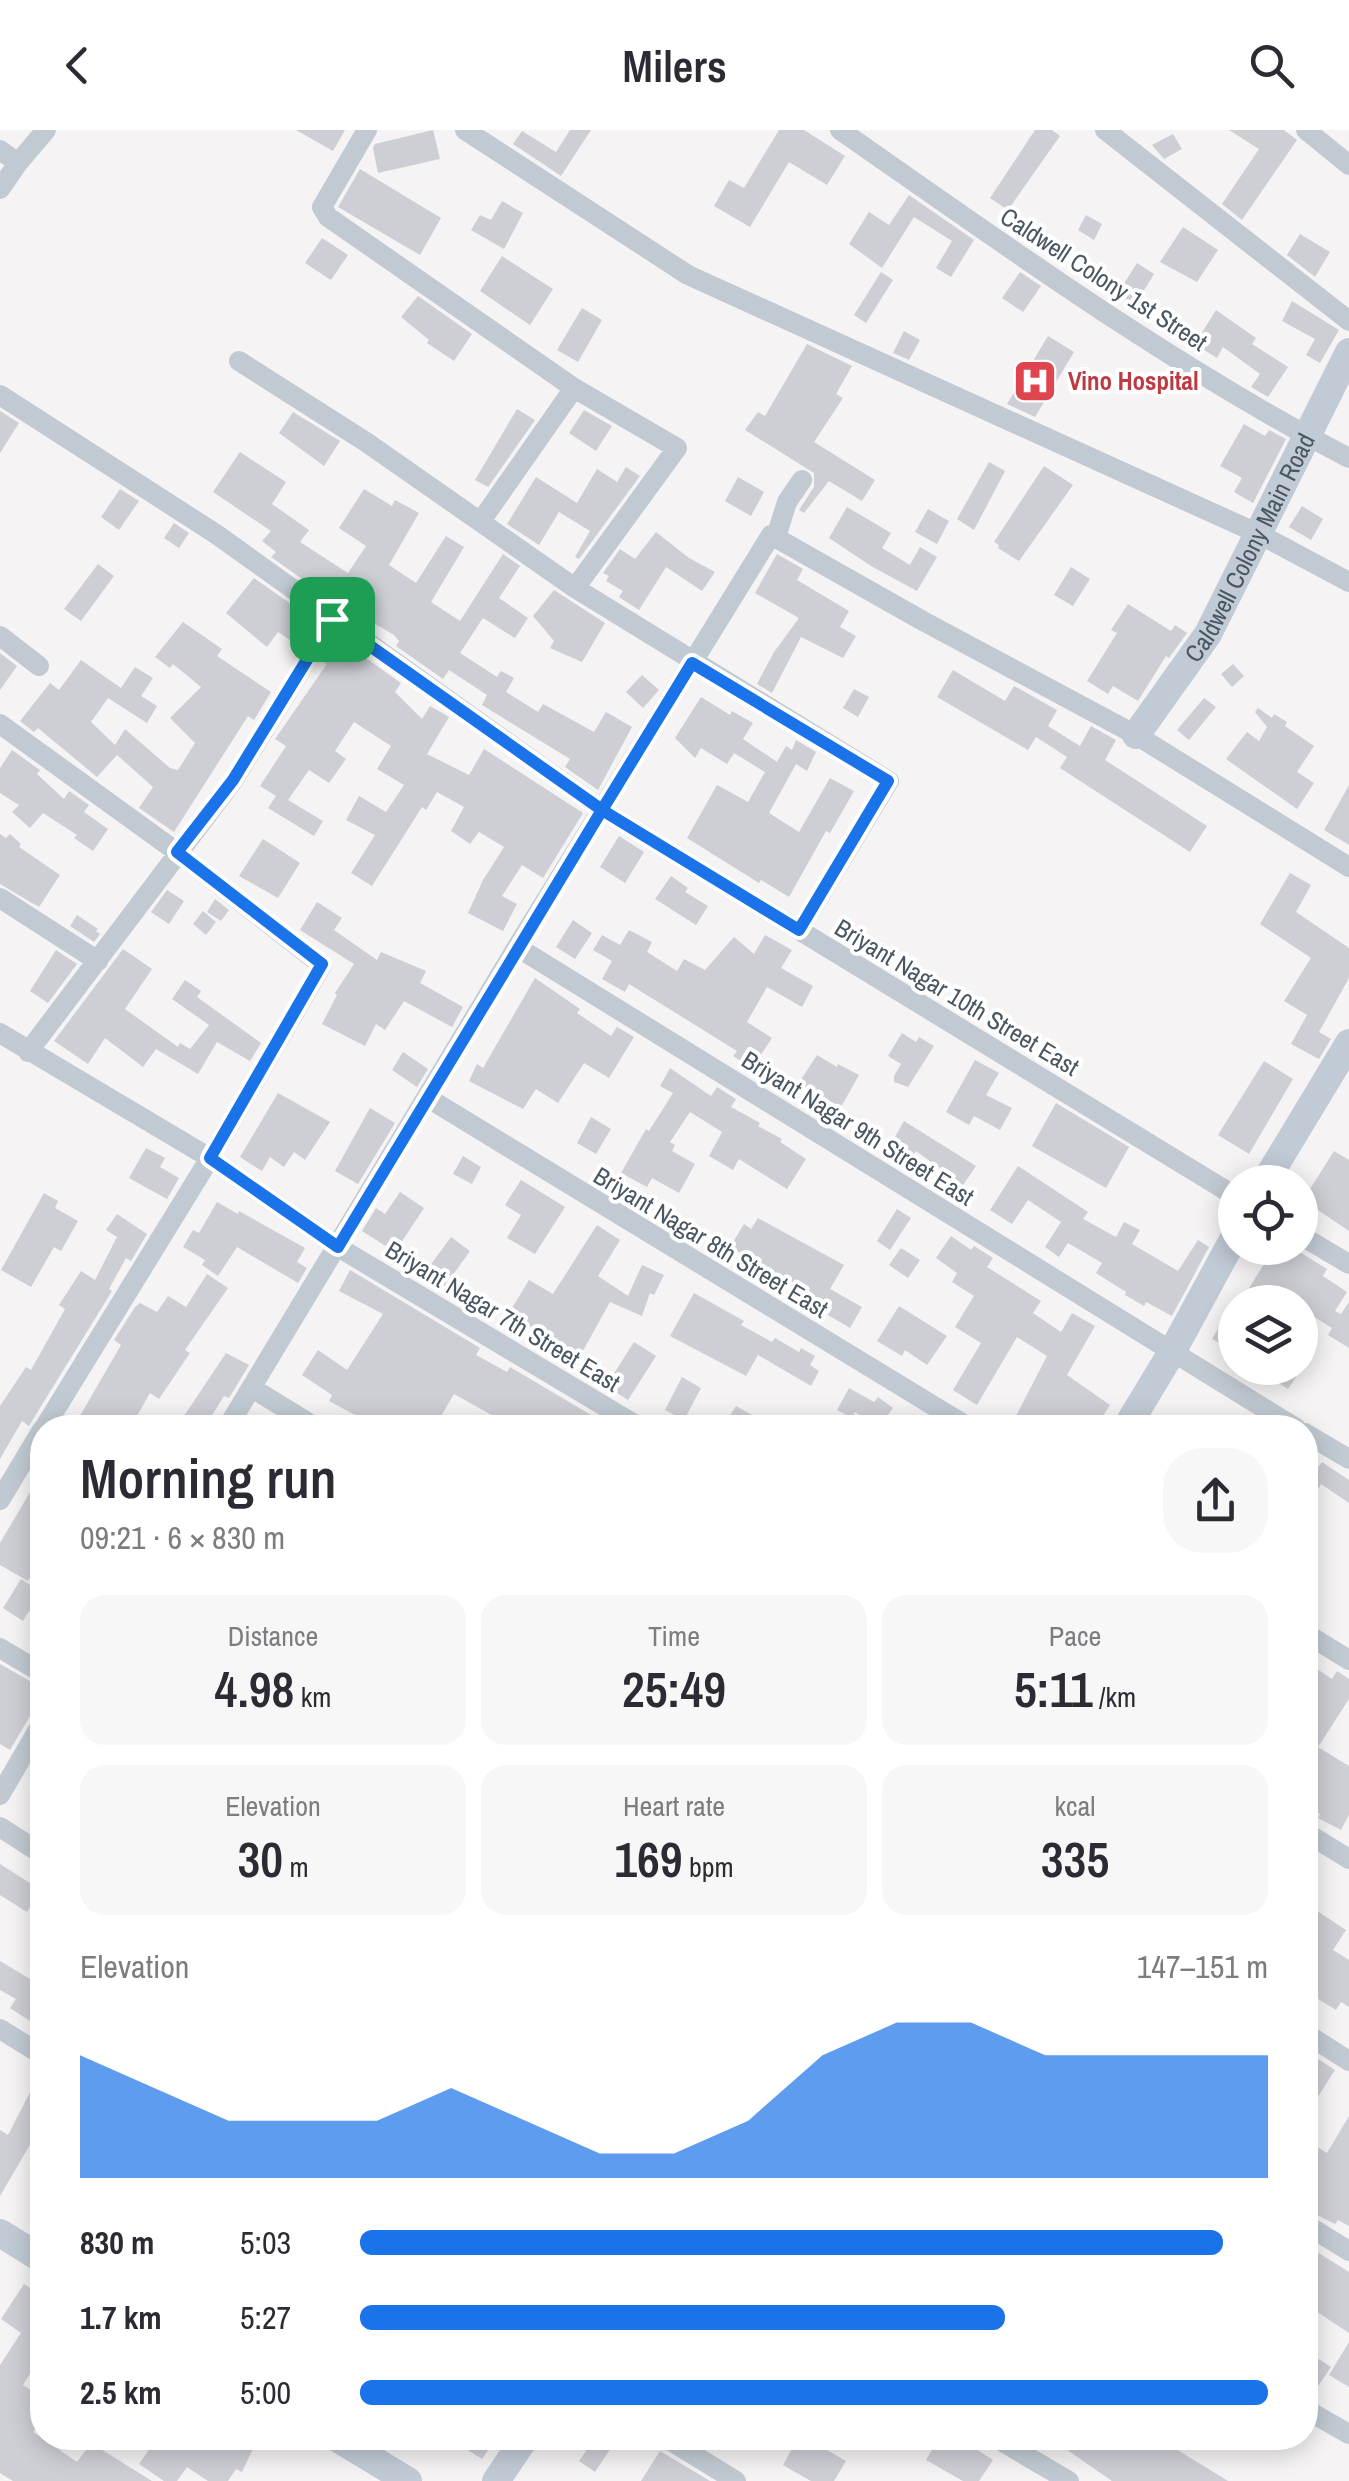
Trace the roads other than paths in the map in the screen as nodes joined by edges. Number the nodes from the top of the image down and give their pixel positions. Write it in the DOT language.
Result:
graph roads {
  1 [pos="46,130"];
  2 [pos="367,130"];
  3 [pos="465,130"];
  4 [pos="840,130"];
  5 [pos="1105,130"];
  6 [pos="1306,130"];
  7 [pos="0,150"];
  8 [pos="18,163"];
  9 [pos="1349,165"];
  10 [pos="0,189"];
  11 [pos="1349,321"];
  12 [pos="1349,352"];
  13 [pos="239,361"];
  14 [pos="574,388"];
  15 [pos="0,395"];
  16 [pos="1305,436"];
  17 [pos="1349,458"];
  18 [pos="802,480"];
  19 [pos="481,521"];
  20 [pos="1259,534"];
  21 [pos="776,538"];
  22 [pos="1349,582"];
  23 [pos="575,588"];
  24 [pos="332,619"];
  25 [pos="0,636"];
  26 [pos="692,663"];
  27 [pos="39,666"];
  28 [pos="0,724"];
  29 [pos="1136,735"];
  30 [pos="602,810"];
  31 [pos="177,852"];
  32 [pos="1349,867"];
  33 [pos="0,898"];
  34 [pos="799,930"];
  35 [pos="518,946"];
  36 [pos="98,960"];
  37 [pos="0,1033"];
  38 [pos="1347,1051"];
  39 [pos="28,1052"];
  40 [pos="428,1098"];
  41 [pos="210,1158"];
  42 [pos="1277,1165"];
  43 [pos="1218,1186"];
  44 [pos="1318,1246"];
  45 [pos="338,1247"];
  46 [pos="1349,1264"];
  47 [pos="1219,1265"];
  48 [pos="1172,1352"];
  49 [pos="252,1388"];
  50 [pos="52,1415"];
  51 [pos="235,1415"];
  52 [pos="297,1415"];
  53 [pos="619,1415"];
  54 [pos="949,1415"];
  55 [pos="1134,1415"];
  56 [pos="1275,1415"];
  57 [pos="1318,1441"];
  58 [pos="30,1450"];
  59 [pos="1349,1460"];
  60 [pos="0,1500"];
  61 [pos="1318,1641"];
  62 [pos="0,1648"];
  63 [pos="1349,1660"];
  64 [pos="30,1666"];
  65 [pos="30,1744"];
  66 [pos="0,1795"];
  67 [pos="0,1827"];
  68 [pos="1318,1840"];
  69 [pos="30,1846"];
  70 [pos="1349,1858"];
  71 [pos="0,2029"];
  72 [pos="1318,2042"];
  73 [pos="30,2048"];
  74 [pos="1349,2060"];
  75 [pos="1318,2232"];
  76 [pos="0,2233"];
  77 [pos="30,2251"];
  78 [pos="1349,2251"];
  79 [pos="1318,2416"];
  80 [pos="1349,2434"];
  81 [pos="357,2450"];
  82 [pos="516,2450"];
  83 [pos="686,2450"];
  84 [pos="1016,2450"];
  85 [pos="408,2481"];
  86 [pos="496,2481"];
  87 [pos="736,2481"];
  88 [pos="1069,2481"];
  1 -- 8 [label="street"];
  2 -- 14 [label="street"];
  3 -- 20 [label="street"];
  4 -- 16 [label="street, Caldwell Colony 1st Street"];
  5 -- 11 [label="street"];
  6 -- 9 [label="street"];
  7 -- 8 [label="street"];
  8 -- 10 [label="street"];
  12 -- 16 [label="street, Caldwell Colony Main Road"];
  13 -- 19 [label="street"];
  14 -- 19 [label="street"];
  14 -- 23 [label="street"];
  15 -- 24 [label="street, Briyant Nagar 10th Street East"];
  16 -- 17 [label="street, Caldwell Colony 1st Street"];
  16 -- 20 [label="street, Caldwell Colony Main Road"];
  18 -- 21 [label="street"];
  19 -- 23 [label="street"];
  20 -- 22 [label="street"];
  20 -- 29 [label="street, Caldwell Colony Main Road"];
  21 -- 26 [label="street"];
  21 -- 29 [label="street"];
  23 -- 26 [label="street"];
  24 -- 30 [label="street, Briyant Nagar 10th Street East"];
  24 -- 31 [label="street"];
  25 -- 27 [label="street"];
  26 -- 30 [label="street"];
  26 -- 34 [label="street"];
  28 -- 31 [label="street"];
  29 -- 32 [label="street"];
  30 -- 34 [label="street, Briyant Nagar 10th Street East"];
  30 -- 35 [label="street"];
  31 -- 36 [label="street"];
  31 -- 41 [label="street"];
  33 -- 36 [label="street"];
  34 -- 43 [label="street, Briyant Nagar 10th Street East"];
  35 -- 40 [label="street"];
  35 -- 48 [label="street, Briyant Nagar 9th Street East"];
  36 -- 39 [label="street"];
  37 -- 39 [label="street, Briyant Nagar 7th Street East"];
  38 -- 42 [label="street"];
  39 -- 41 [label="street, Briyant Nagar 7th Street East"];
  40 -- 45 [label="street"];
  40 -- 54 [label="street, Briyant Nagar 8th Street East"];
  41 -- 45 [label="street, Briyant Nagar 7th Street East"];
  41 -- 50 [label="street"];
  44 -- 46 [label="street"];
  45 -- 49 [label="street"];
  45 -- 53 [label="street, Briyant Nagar 7th Street East"];
  47 -- 48 [label="street"];
  48 -- 55 [label="street"];
  48 -- 56 [label="street, Briyant Nagar 9th Street East"];
  49 -- 51 [label="street"];
  49 -- 52 [label="street"];
  57 -- 59 [label="street"];
  58 -- 60 [label="street"];
  61 -- 63 [label="street"];
  62 -- 64 [label="street"];
  65 -- 66 [label="street"];
  67 -- 69 [label="street"];
  68 -- 70 [label="street"];
  71 -- 73 [label="street"];
  72 -- 74 [label="street"];
  75 -- 78 [label="street"];
  76 -- 77 [label="street"];
  79 -- 80 [label="street"];
  81 -- 85 [label="street"];
  82 -- 86 [label="street"];
  83 -- 87 [label="street"];
  84 -- 88 [label="street"];
}
